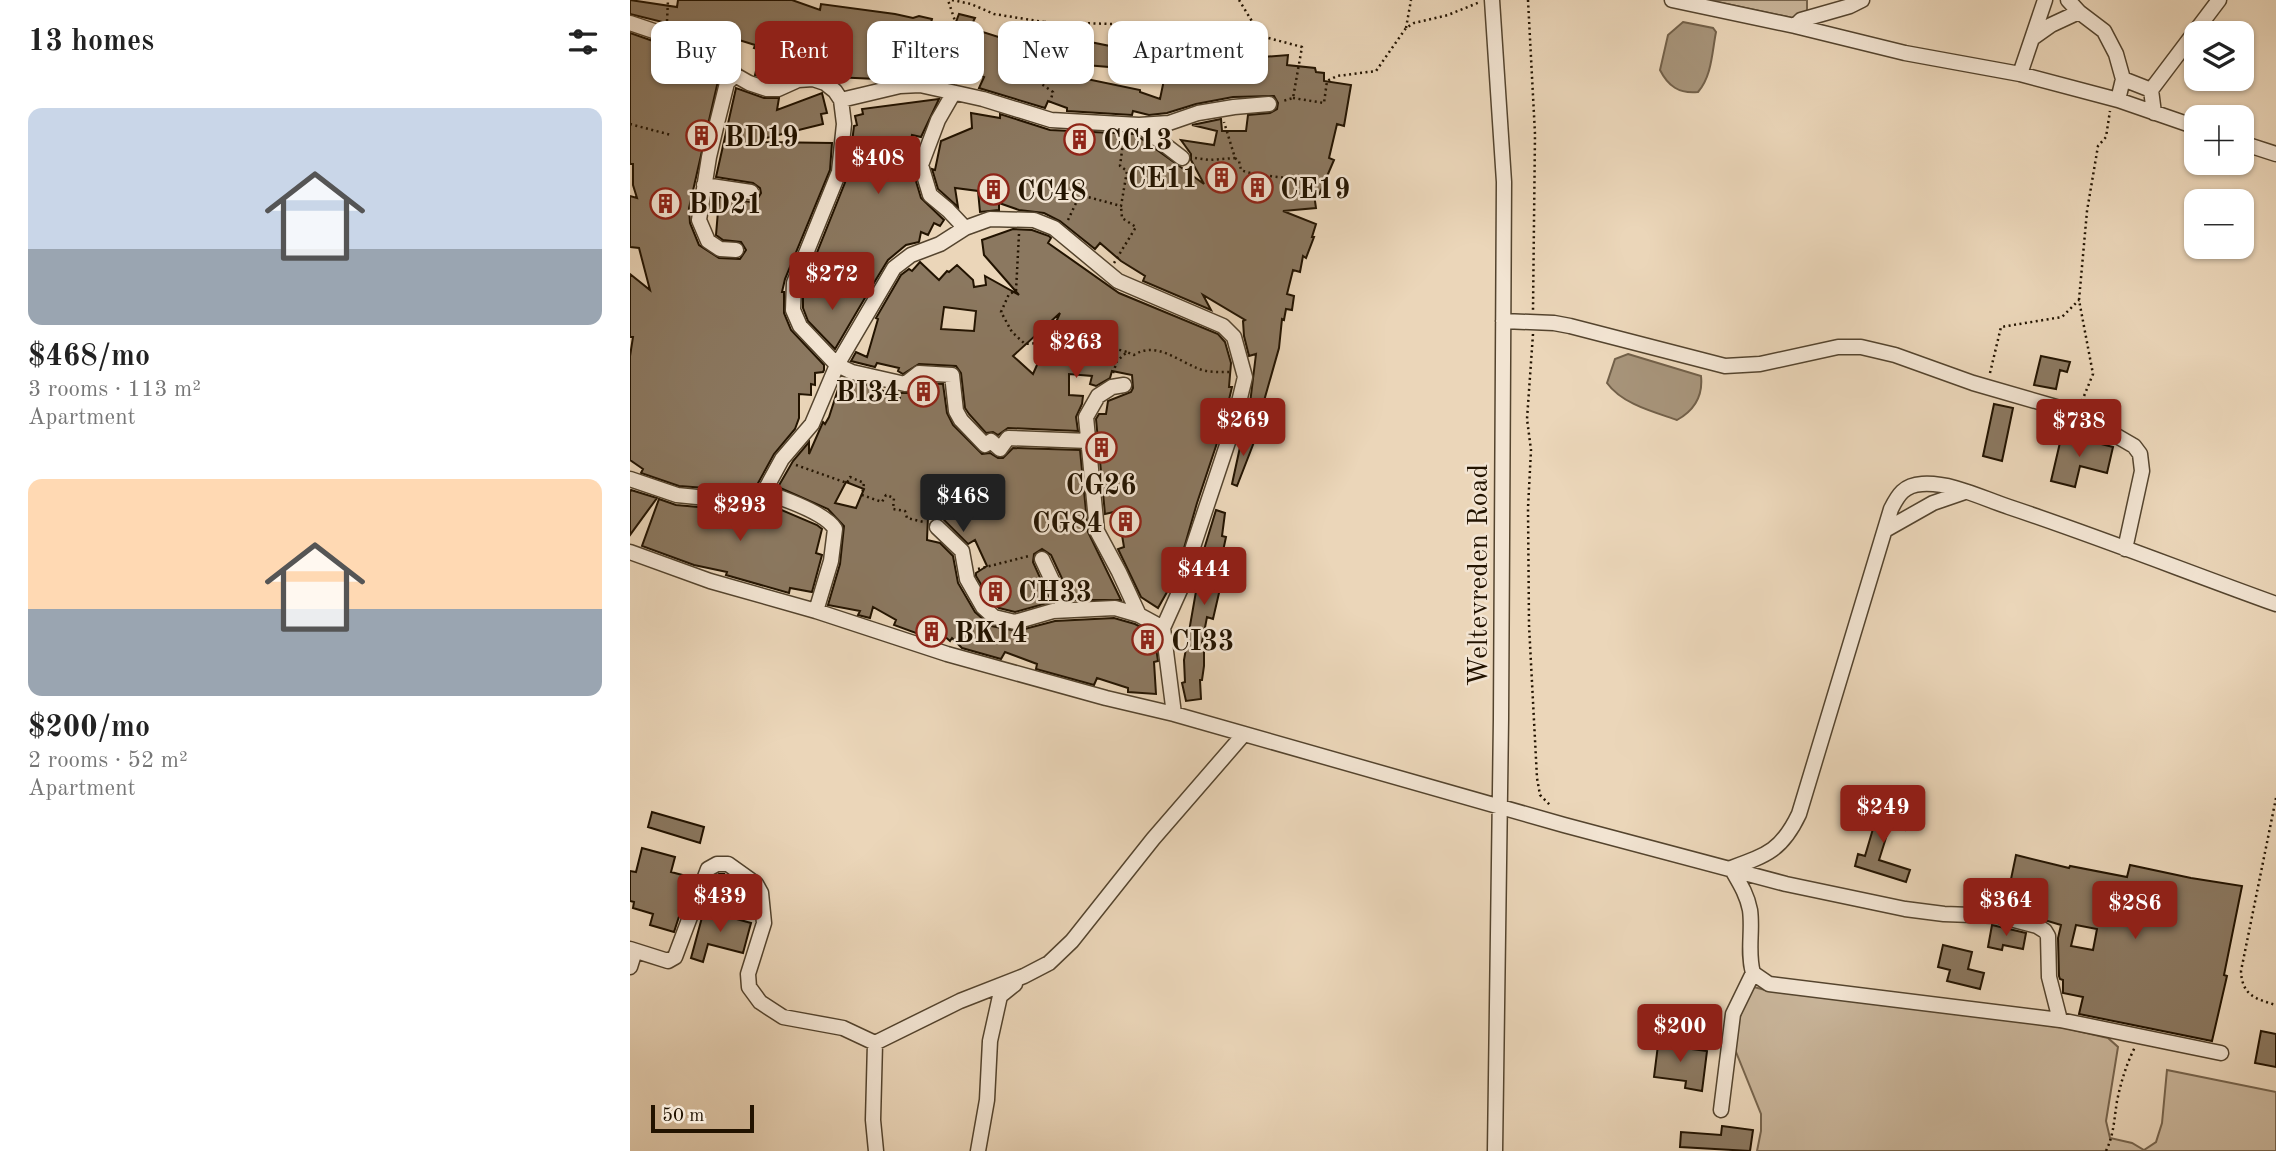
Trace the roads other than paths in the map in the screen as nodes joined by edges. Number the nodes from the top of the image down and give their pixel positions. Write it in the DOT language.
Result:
graph roads {
  1 [pos="1492,0"];
  2 [pos="1672,0"];
  3 [pos="1863,0"];
  4 [pos="2045,0"];
  5 [pos="2068,0"];
  6 [pos="2219,0"];
  7 [pos="2079,12"];
  8 [pos="630,23"];
  9 [pos="1795,26"];
  10 [pos="651,30"];
  11 [pos="2034,37"];
  12 [pos="2020,74"];
  13 [pos="741,78"];
  14 [pos="2123,79"];
  15 [pos="727,84"];
  16 [pos="2151,90"];
  17 [pos="947,92"];
  18 [pos="841,100"];
  19 [pos="2118,100"];
  20 [pos="1269,104"];
  21 [pos="2154,113"];
  22 [pos="2184,123"];
  23 [pos="1139,125"];
  24 [pos="2254,147"];
  25 [pos="2276,154"];
  26 [pos="1182,158"];
  27 [pos="704,185"];
  28 [pos="751,192"];
  29 [pos="965,228"];
  30 [pos="736,250"];
  31 [pos="1503,321"];
  32 [pos="837,365"];
  33 [pos="1118,386"];
  34 [pos="1089,441"];
  35 [pos="630,479"];
  36 [pos="764,492"];
  37 [pos="1965,492"];
  38 [pos="937,527"];
  39 [pos="1887,529"];
  40 [pos="2125,548"];
  41 [pos="630,552"];
  42 [pos="1042,559"];
  43 [pos="2276,604"];
  44 [pos="1066,610"];
  45 [pos="816,611"];
  46 [pos="1139,615"];
  47 [pos="1163,628"];
  48 [pos="1174,714"];
  49 [pos="1244,734"];
  50 [pos="1500,806"];
  51 [pos="1731,868"];
  52 [pos="633,950"];
  53 [pos="630,967"];
  54 [pos="1753,973"];
  55 [pos="1024,976"];
  56 [pos="2060,1020"];
  57 [pos="875,1043"];
  58 [pos="2221,1053"];
  59 [pos="1721,1110"];
  60 [pos="876,1151"];
  61 [pos="978,1151"];
  62 [pos="1494,1151"];
  1 -- 31 [label="street, Weltevreden Road"];
  2 -- 9 [label="street"];
  3 -- 9 [label="street"];
  4 -- 11 [label="street"];
  5 -- 7 [label="street"];
  6 -- 16 [label="street"];
  7 -- 11 [label="street"];
  7 -- 14 [label="street"];
  8 -- 10 [label="street"];
  9 -- 12 [label="street"];
  11 -- 12 [label="street"];
  12 -- 19 [label="street"];
  13 -- 18 [label="street"];
  14 -- 16 [label="street"];
  14 -- 19 [label="street"];
  15 -- 27 [label="street"];
  16 -- 21 [label="street"];
  17 -- 18 [label="street"];
  17 -- 23 [label="street"];
  17 -- 29 [label="street"];
  18 -- 32 [label="street"];
  19 -- 21 [label="street"];
  20 -- 23 [label="street"];
  21 -- 22 [label="street"];
  23 -- 26 [label="street"];
  24 -- 25 [label="street"];
  27 -- 28 [label="street"];
  27 -- 30 [label="street"];
  29 -- 32 [label="street"];
  29 -- 47 [label="street"];
  31 -- 40 [label="street"];
  31 -- 50 [label="street, Weltevreden Road"];
  32 -- 34 [label="street"];
  32 -- 36 [label="street"];
  33 -- 34 [label="street"];
  34 -- 46 [label="street"];
  35 -- 36 [label="street"];
  36 -- 45 [label="street"];
  37 -- 39 [label="street"];
  37 -- 39 [label="street"];
  37 -- 40 [label="street"];
  38 -- 44 [label="street"];
  39 -- 51 [label="street"];
  40 -- 43 [label="street"];
  41 -- 45 [label="street"];
  42 -- 44 [label="street"];
  44 -- 46 [label="street"];
  45 -- 48 [label="street"];
  46 -- 47 [label="street"];
  47 -- 48 [label="street"];
  48 -- 49 [label="street"];
  49 -- 50 [label="street"];
  49 -- 55 [label="street"];
  50 -- 51 [label="street"];
  50 -- 62 [label="street, Weltevreden Road"];
  51 -- 54 [label="street"];
  51 -- 56 [label="street"];
  52 -- 53 [label="street"];
  52 -- 57 [label="street"];
  54 -- 56 [label="street"];
  54 -- 59 [label="street"];
  55 -- 57 [label="street"];
  55 -- 61 [label="street"];
  56 -- 58 [label="street"];
  57 -- 60 [label="street"];
}
